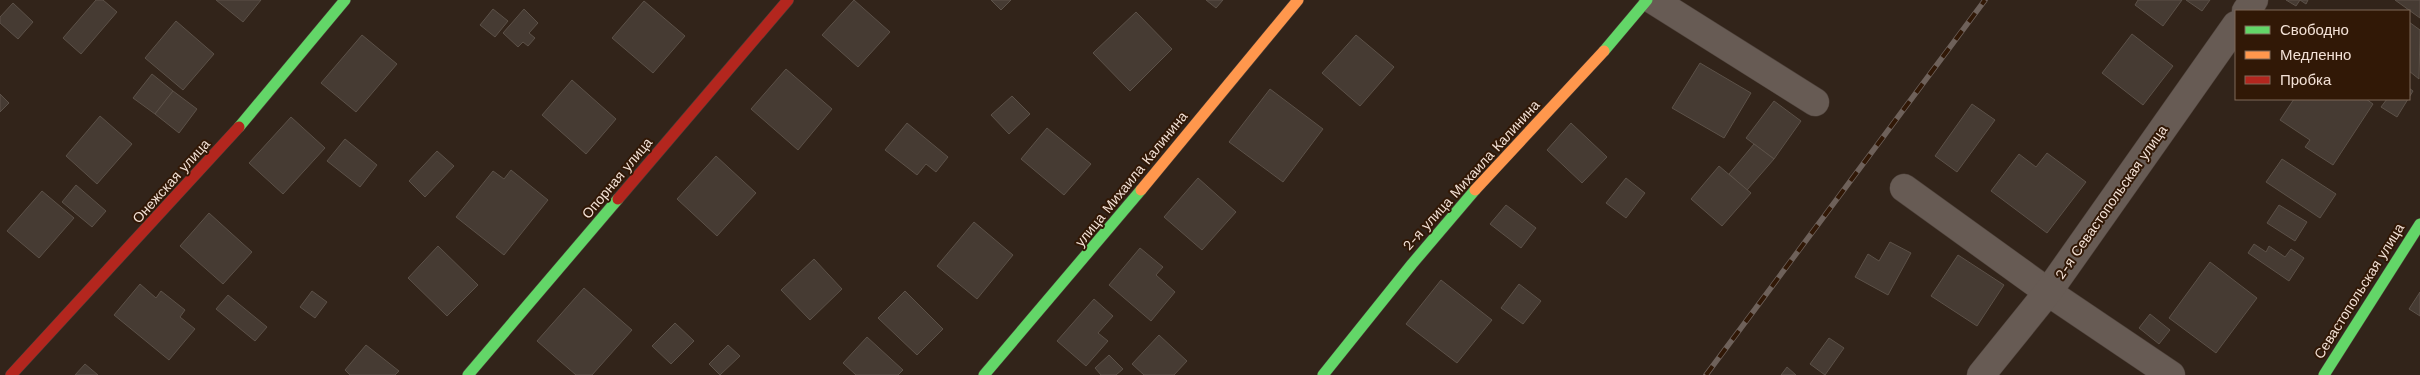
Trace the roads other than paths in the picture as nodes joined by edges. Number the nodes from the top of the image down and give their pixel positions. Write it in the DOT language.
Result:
graph roads {
  1 [pos="345,0"];
  2 [pos="788,0"];
  3 [pos="1298,0"];
  4 [pos="1648,0"];
  5 [pos="1654,0"];
  6 [pos="2235,26"];
  7 [pos="1815,102"];
  8 [pos="1904,188"];
  9 [pos="2420,224"];
  10 [pos="2048,292"];
  11 [pos="11,375"];
  12 [pos="468,375"];
  13 [pos="984,375"];
  14 [pos="1323,375"];
  15 [pos="1981,375"];
  16 [pos="2171,375"];
  17 [pos="2324,375"];
  1 -- 11 [label="street, Онежская улица"];
  2 -- 12 [label="street, Опорная улица"];
  3 -- 13 [label="street, улица Михаила Калинина"];
  4 -- 14 [label="street, 2-я улица Михаила Калинина"];
  5 -- 7 [label="street"];
  6 -- 10 [label="street, 2-я Севастопольская улица"];
  8 -- 10 [label="street"];
  9 -- 17 [label="street, Севастопольская улица"];
  10 -- 15 [label="street, 2-я Севастопольская улица"];
  10 -- 16 [label="street"];
}
